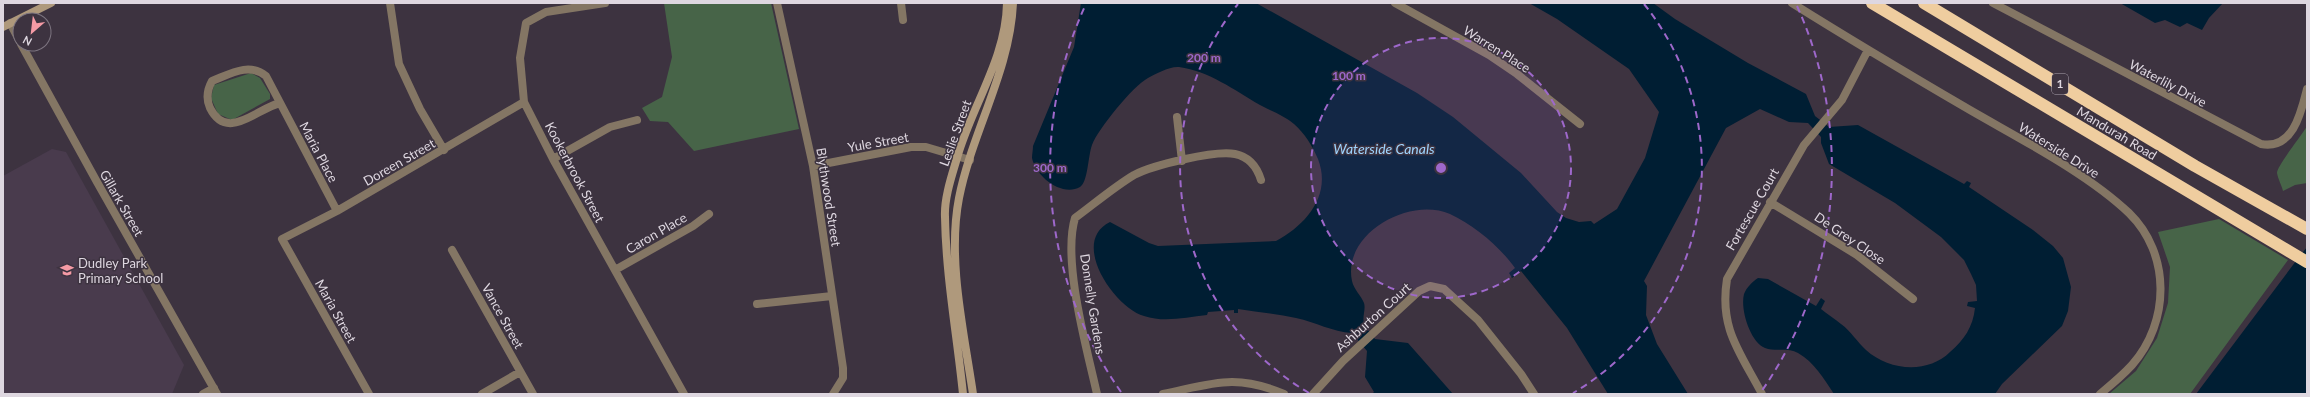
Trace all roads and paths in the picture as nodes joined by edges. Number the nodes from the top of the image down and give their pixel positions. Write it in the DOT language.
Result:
graph roads {
  1 [pos="51,3"];
  2 [pos="390,3"];
  3 [pos="605,3"];
  4 [pos="778,3"];
  5 [pos="901,3"];
  6 [pos="1007,3"];
  7 [pos="1013,3"];
  8 [pos="1395,3"];
  9 [pos="1792,3"];
  10 [pos="1872,3"];
  11 [pos="1924,3"];
  12 [pos="1993,3"];
  13 [pos="1408,6"];
  14 [pos="903,20"];
  15 [pos="6,25"];
  16 [pos="1868,50"];
  17 [pos="26,52"];
  18 [pos="2307,89"];
  19 [pos="524,102"];
  20 [pos="280,103"];
  21 [pos="1178,117"];
  22 [pos="637,120"];
  23 [pos="1580,124"];
  24 [pos="444,150"];
  25 [pos="957,156"];
  26 [pos="553,159"];
  27 [pos="970,160"];
  28 [pos="1182,160"];
  29 [pos="813,166"];
  30 [pos="1261,180"];
  31 [pos="1770,202"];
  32 [pos="337,212"];
  33 [pos="709,214"];
  34 [pos="2307,230"];
  35 [pos="282,239"];
  36 [pos="452,250"];
  37 [pos="2307,262"];
  38 [pos="615,270"];
  39 [pos="832,296"];
  40 [pos="1913,300"];
  41 [pos="757,304"];
  42 [pos="520,372"];
  43 [pos="216,391"];
  44 [pos="203,394"];
  45 [pos="369,394"];
  46 [pos="482,394"];
  47 [pos="533,394"];
  48 [pos="684,394"];
  49 [pos="833,394"];
  50 [pos="963,394"];
  51 [pos="973,394"];
  52 [pos="1097,394"];
  53 [pos="1163,394"];
  54 [pos="1284,394"];
  55 [pos="1313,394"];
  56 [pos="1534,394"];
  57 [pos="1762,394"];
  58 [pos="2100,394"];
  1 -- 15 [label="street"];
  2 -- 24 [label="street"];
  3 -- 19 [label="street, Kookerbrook Street"];
  4 -- 29 [label="street, Blythwood Street"];
  5 -- 14 [label="street"];
  6 -- 25 [label="street, Leslie Street"];
  7 -- 27 [label="street, Leslie Street"];
  8 -- 13 [label="street, Warren Place"];
  9 -- 16 [label="street, Waterside Drive"];
  10 -- 37 [label="highway, Mandurah Road / 1"];
  11 -- 34 [label="highway, Mandurah Road / 1"];
  12 -- 18 [label="street, Waterlily Drive"];
  13 -- 23 [label="street, Warren Place"];
  16 -- 31 [label="street, Fortescue Court"];
  16 -- 58 [label="street, Waterside Drive"];
  17 -- 43 [label="street, Gillark Street"];
  19 -- 24 [label="street, Doreen Street"];
  19 -- 26 [label="street, Kookerbrook Street"];
  20 -- 20 [label="street, Maria Place"];
  20 -- 32 [label="street, Maria Place"];
  21 -- 28 [label="street"];
  22 -- 26 [label="street"];
  24 -- 32 [label="street, Doreen Street"];
  25 -- 27 [label="street, Yule Street"];
  25 -- 29 [label="street, Yule Street"];
  25 -- 50 [label="street, Leslie Street"];
  26 -- 38 [label="street, Kookerbrook Street"];
  27 -- 51 [label="street, Leslie Street"];
  28 -- 30 [label="street, Donnelly Gardens"];
  28 -- 52 [label="street, Donnelly Gardens"];
  29 -- 39 [label="street, Blythwood Street"];
  31 -- 40 [label="street, De Grey Close"];
  31 -- 57 [label="street, Fortescue Court"];
  32 -- 35 [label="street, Doreen Street"];
  33 -- 38 [label="street, Caron Place"];
  35 -- 45 [label="street, Maria Street"];
  36 -- 42 [label="street, Vance Street"];
  38 -- 48 [label="street, Kookerbrook Street"];
  39 -- 41 [label="street"];
  39 -- 49 [label="street, Blythwood Street"];
  42 -- 46 [label="street"];
  42 -- 47 [label="street, Vance Street"];
  43 -- 44 [label="street"];
  53 -- 54 [label="street"];
  55 -- 56 [label="street, Ashburton Court"];
}
